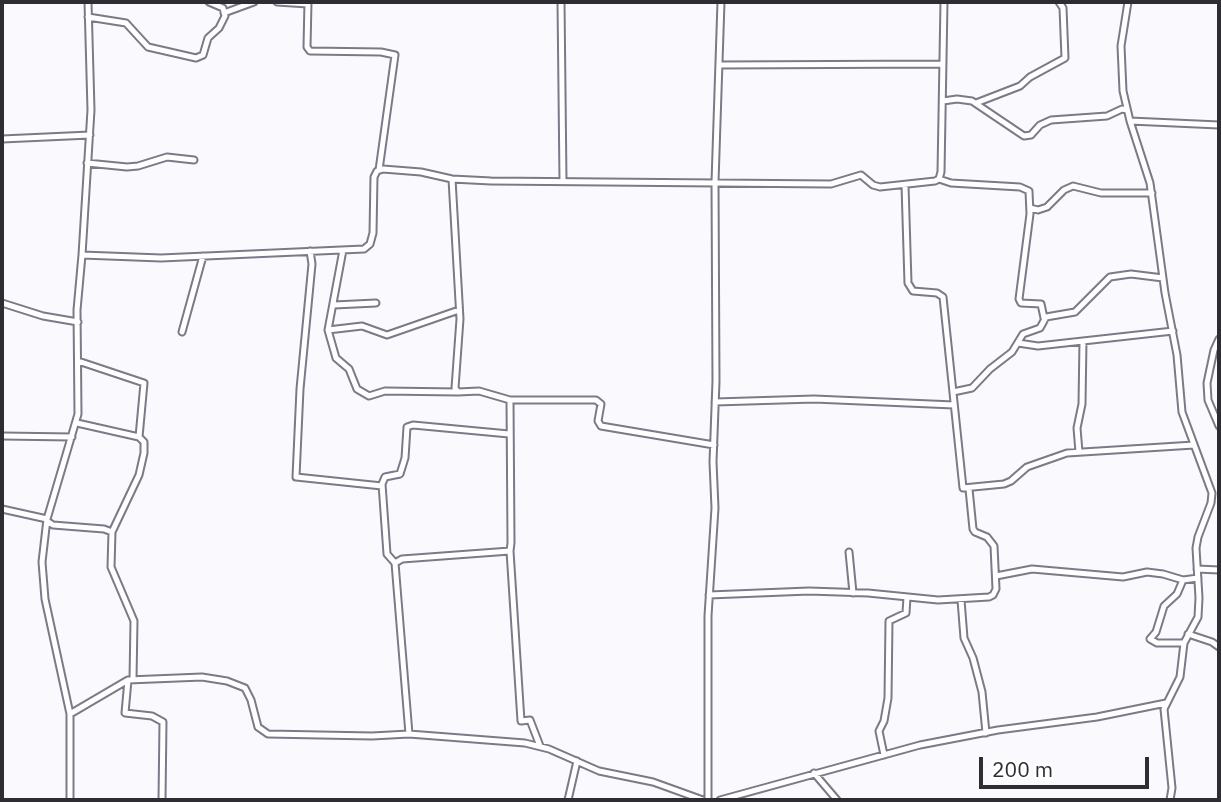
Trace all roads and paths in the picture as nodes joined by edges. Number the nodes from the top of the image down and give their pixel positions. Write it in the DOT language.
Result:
graph roads {
  1 [pos="88,2"];
  2 [pos="209,2"];
  3 [pos="254,2"];
  4 [pos="277,2"];
  5 [pos="561,2"];
  6 [pos="721,2"];
  7 [pos="944,2"];
  8 [pos="1059,2"];
  9 [pos="1128,2"];
  10 [pos="308,3"];
  11 [pos="225,13"];
  12 [pos="88,17"];
  13 [pos="943,64"];
  14 [pos="719,65"];
  15 [pos="943,101"];
  16 [pos="976,103"];
  17 [pos="1127,110"];
  18 [pos="1130,121"];
  19 [pos="1219,125"];
  20 [pos="90,135"];
  21 [pos="2,139"];
  22 [pos="194,160"];
  23 [pos="87,163"];
  24 [pos="379,170"];
  25 [pos="453,179"];
  26 [pos="939,179"];
  27 [pos="563,181"];
  28 [pos="715,182"];
  29 [pos="905,185"];
  30 [pos="1152,193"];
  31 [pos="1030,208"];
  32 [pos="343,250"];
  33 [pos="310,251"];
  34 [pos="82,255"];
  35 [pos="203,256"];
  36 [pos="1163,278"];
  37 [pos="2,303"];
  38 [pos="376,303"];
  39 [pos="334,305"];
  40 [pos="459,310"];
  41 [pos="1044,318"];
  42 [pos="78,322"];
  43 [pos="328,330"];
  44 [pos="1172,331"];
  45 [pos="182,332"];
  46 [pos="1219,339"];
  47 [pos="1083,341"];
  48 [pos="1017,343"];
  49 [pos="78,361"];
  50 [pos="458,392"];
  51 [pos="953,392"];
  52 [pos="510,400"];
  53 [pos="715,402"];
  54 [pos="954,405"];
  55 [pos="77,423"];
  56 [pos="1219,426"];
  57 [pos="509,434"];
  58 [pos="2,436"];
  59 [pos="72,437"];
  60 [pos="139,437"];
  61 [pos="714,445"];
  62 [pos="1194,445"];
  63 [pos="1079,452"];
  64 [pos="382,486"];
  65 [pos="968,489"];
  66 [pos="2,509"];
  67 [pos="47,520"];
  68 [pos="112,532"];
  69 [pos="510,551"];
  70 [pos="849,552"];
  71 [pos="395,563"];
  72 [pos="1197,569"];
  73 [pos="1219,570"];
  74 [pos="996,576"];
  75 [pos="1198,578"];
  76 [pos="1183,580"];
  77 [pos="853,593"];
  78 [pos="709,595"];
  79 [pos="907,597"];
  80 [pos="961,600"];
  81 [pos="1188,634"];
  82 [pos="1184,643"];
  83 [pos="1219,647"];
  84 [pos="130,680"];
  85 [pos="1166,703"];
  86 [pos="70,714"];
  87 [pos="986,733"];
  88 [pos="409,734"];
  89 [pos="540,746"];
  90 [pos="884,755"];
  91 [pos="577,761"];
  92 [pos="814,773"];
  93 [pos="741,798"];
  94 [pos="70,800"];
  95 [pos="162,800"];
  96 [pos="568,800"];
  97 [pos="705,800"];
  98 [pos="720,800"];
  99 [pos="837,800"];
  100 [pos="1170,800"];
  1 -- 12 [label="street"];
  2 -- 11 [label="street"];
  3 -- 11 [label="street"];
  4 -- 10 [label="street"];
  5 -- 27 [label="street"];
  6 -- 14 [label="street"];
  7 -- 13 [label="street"];
  8 -- 16 [label="street"];
  9 -- 17 [label="street"];
  10 -- 24 [label="street"];
  11 -- 12 [label="street"];
  12 -- 20 [label="street"];
  13 -- 14 [label="street"];
  13 -- 15 [label="street"];
  14 -- 28 [label="street"];
  15 -- 16 [label="street"];
  15 -- 26 [label="street"];
  16 -- 17 [label="street"];
  17 -- 18 [label="street"];
  18 -- 19 [label="street"];
  18 -- 30 [label="street"];
  20 -- 21 [label="street"];
  20 -- 23 [label="street"];
  22 -- 23 [label="street"];
  23 -- 34 [label="street"];
  24 -- 25 [label="street"];
  24 -- 32 [label="street"];
  25 -- 27 [label="street"];
  25 -- 40 [label="street"];
  26 -- 29 [label="street"];
  26 -- 31 [label="street"];
  27 -- 28 [label="street"];
  28 -- 29 [label="street"];
  28 -- 53 [label="street"];
  29 -- 51 [label="street"];
  30 -- 31 [label="street"];
  30 -- 36 [label="street"];
  31 -- 41 [label="street"];
  32 -- 33 [label="street"];
  32 -- 39 [label="street"];
  33 -- 35 [label="street"];
  33 -- 64 [label="street"];
  34 -- 35 [label="street"];
  34 -- 42 [label="street"];
  35 -- 45 [label="street"];
  36 -- 41 [label="street"];
  36 -- 44 [label="street"];
  37 -- 42 [label="street"];
  38 -- 39 [label="street"];
  39 -- 43 [label="street"];
  40 -- 43 [label="street"];
  40 -- 50 [label="street"];
  41 -- 48 [label="street"];
  42 -- 49 [label="street"];
  43 -- 50 [label="street"];
  44 -- 47 [label="street"];
  44 -- 62 [label="street"];
  46 -- 56 [label="street"];
  47 -- 48 [label="street"];
  47 -- 63 [label="street"];
  48 -- 51 [label="street"];
  49 -- 55 [label="street"];
  49 -- 60 [label="street"];
  50 -- 52 [label="street"];
  51 -- 54 [label="street"];
  52 -- 57 [label="street"];
  52 -- 61 [label="street"];
  53 -- 54 [label="street"];
  53 -- 61 [label="street"];
  54 -- 65 [label="street"];
  55 -- 59 [label="street"];
  55 -- 60 [label="street"];
  57 -- 64 [label="street"];
  57 -- 69 [label="street"];
  58 -- 59 [label="street"];
  59 -- 67 [label="street"];
  60 -- 68 [label="street"];
  61 -- 78 [label="street"];
  62 -- 63 [label="street"];
  62 -- 72 [label="street"];
  63 -- 65 [label="street"];
  64 -- 71 [label="street"];
  65 -- 74 [label="street"];
  66 -- 67 [label="street"];
  67 -- 68 [label="street"];
  67 -- 86 [label="street"];
  68 -- 84 [label="street"];
  69 -- 71 [label="street"];
  69 -- 89 [label="street"];
  70 -- 77 [label="street"];
  71 -- 88 [label="street"];
  72 -- 73 [label="street"];
  72 -- 75 [label="street"];
  74 -- 76 [label="street"];
  74 -- 80 [label="street"];
  75 -- 76 [label="street"];
  75 -- 81 [label="street"];
  76 -- 82 [label="street"];
  77 -- 78 [label="street"];
  77 -- 79 [label="street"];
  78 -- 97 [label="street"];
  79 -- 80 [label="street"];
  79 -- 90 [label="street"];
  80 -- 87 [label="street"];
  81 -- 82 [label="street"];
  81 -- 83 [label="street"];
  82 -- 85 [label="street"];
  84 -- 86 [label="street"];
  84 -- 88 [label="street"];
  84 -- 95 [label="street"];
  85 -- 87 [label="street"];
  85 -- 100 [label="street"];
  86 -- 94 [label="street"];
  87 -- 90 [label="street"];
  88 -- 89 [label="street"];
  89 -- 91 [label="street"];
  90 -- 92 [label="street"];
  91 -- 96 [label="street"];
  91 -- 97 [label="street"];
  92 -- 93 [label="street"];
  92 -- 99 [label="street"];
  93 -- 98 [label="street"];
}
